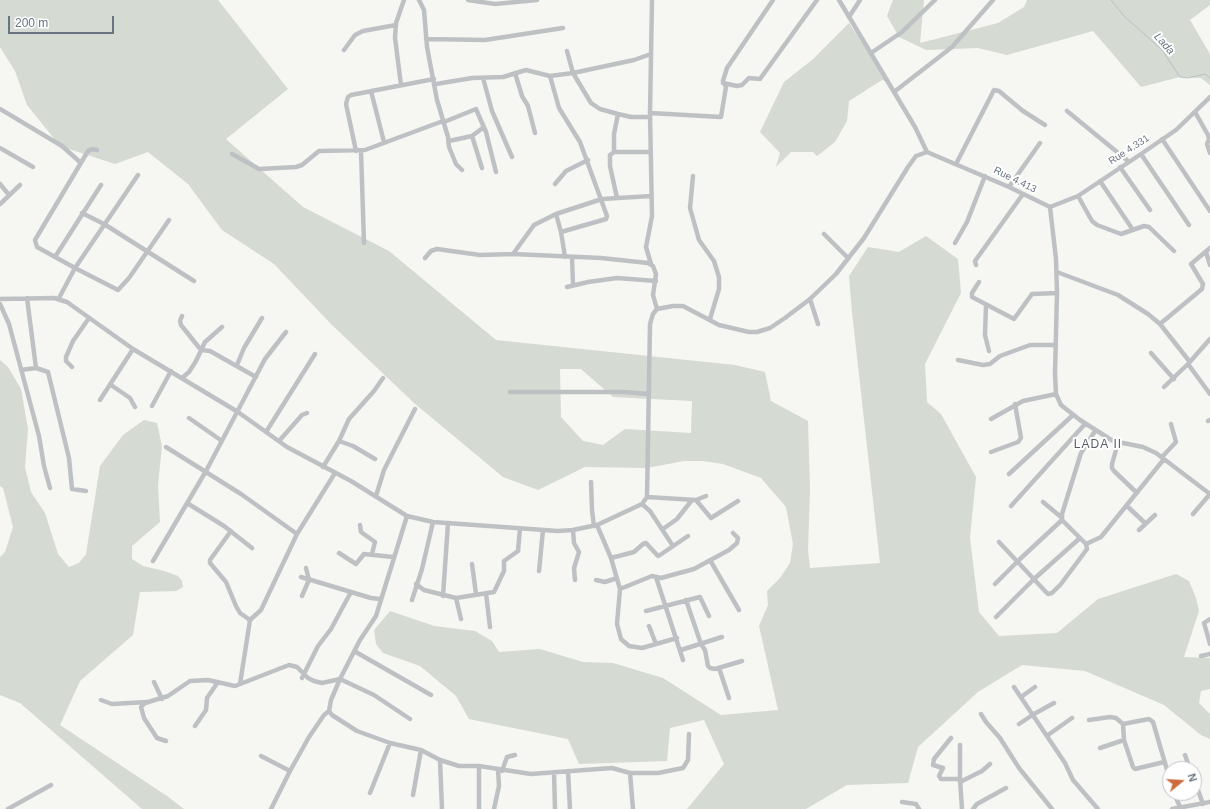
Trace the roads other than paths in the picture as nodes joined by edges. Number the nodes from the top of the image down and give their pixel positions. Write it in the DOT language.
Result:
graph roads {
  1 [pos="404,0"];
  2 [pos="419,0"];
  3 [pos="468,0"];
  4 [pos="537,0"];
  5 [pos="652,0"];
  6 [pos="773,0"];
  7 [pos="817,0"];
  8 [pos="839,0"];
  9 [pos="860,0"];
  10 [pos="935,0"];
  11 [pos="993,0"];
  12 [pos="849,17"];
  13 [pos="396,25"];
  14 [pos="563,28"];
  15 [pos="426,38"];
  16 [pos="344,50"];
  17 [pos="567,51"];
  18 [pos="871,53"];
  19 [pos="651,54"];
  20 [pos="515,73"];
  21 [pos="573,73"];
  22 [pos="550,76"];
  23 [pos="483,78"];
  24 [pos="435,82"];
  25 [pos="723,83"];
  26 [pos="401,85"];
  27 [pos="371,91"];
  28 [pos="894,92"];
  29 [pos="1210,98"];
  30 [pos="0,109"];
  31 [pos="1067,111"];
  32 [pos="1195,112"];
  33 [pos="618,114"];
  34 [pos="650,115"];
  35 [pos="443,122"];
  36 [pos="1045,125"];
  37 [pos="484,127"];
  38 [pos="535,133"];
  39 [pos="472,136"];
  40 [pos="1162,139"];
  41 [pos="449,141"];
  42 [pos="384,142"];
  43 [pos="1040,143"];
  44 [pos="0,148"];
  45 [pos="97,150"];
  46 [pos="358,151"];
  47 [pos="614,152"];
  48 [pos="650,152"];
  49 [pos="927,152"];
  50 [pos="1210,153"];
  51 [pos="232,154"];
  52 [pos="1141,154"];
  53 [pos="512,157"];
  54 [pos="588,160"];
  55 [pos="1128,161"];
  56 [pos="81,162"];
  57 [pos="956,164"];
  58 [pos="33,167"];
  59 [pos="1120,167"];
  60 [pos="482,168"];
  61 [pos="462,170"];
  62 [pos="496,172"];
  63 [pos="138,175"];
  64 [pos="693,176"];
  65 [pos="985,176"];
  66 [pos="1100,181"];
  67 [pos="0,184"];
  68 [pos="555,184"];
  69 [pos="20,185"];
  70 [pos="101,185"];
  71 [pos="1009,187"];
  72 [pos="9,194"];
  73 [pos="1023,194"];
  74 [pos="651,196"];
  75 [pos="1078,196"];
  76 [pos="617,198"];
  77 [pos="602,199"];
  78 [pos="0,204"];
  79 [pos="1050,207"];
  80 [pos="1150,210"];
  81 [pos="1210,211"];
  82 [pos="82,214"];
  83 [pos="556,214"];
  84 [pos="169,220"];
  85 [pos="104,224"];
  86 [pos="1189,225"];
  87 [pos="1133,230"];
  88 [pos="561,232"];
  89 [pos="824,234"];
  90 [pos="364,243"];
  91 [pos="955,243"];
  92 [pos="1210,248"];
  93 [pos="1174,251"];
  94 [pos="146,252"];
  95 [pos="1206,252"];
  96 [pos="513,254"];
  97 [pos="55,257"];
  98 [pos="565,257"];
  99 [pos="572,257"];
  100 [pos="425,258"];
  101 [pos="848,258"];
  102 [pos="651,264"];
  103 [pos="1210,265"];
  104 [pos="976,266"];
  105 [pos="75,268"];
  106 [pos="1057,272"];
  107 [pos="656,280"];
  108 [pos="194,281"];
  109 [pos="978,282"];
  110 [pos="573,285"];
  111 [pos="567,287"];
  112 [pos="1057,293"];
  113 [pos="27,298"];
  114 [pos="59,298"];
  115 [pos="0,299"];
  116 [pos="810,299"];
  117 [pos="0,304"];
  118 [pos="986,306"];
  119 [pos="657,309"];
  120 [pos="182,316"];
  121 [pos="89,318"];
  122 [pos="262,318"];
  123 [pos="710,319"];
  124 [pos="818,324"];
  125 [pos="1160,324"];
  126 [pos="222,327"];
  127 [pos="286,332"];
  128 [pos="1210,339"];
  129 [pos="1056,345"];
  130 [pos="133,349"];
  131 [pos="201,350"];
  132 [pos="989,351"];
  133 [pos="1151,353"];
  134 [pos="316,354"];
  135 [pos="958,360"];
  136 [pos="1189,363"];
  137 [pos="237,365"];
  138 [pos="72,367"];
  139 [pos="36,368"];
  140 [pos="21,370"];
  141 [pos="171,371"];
  142 [pos="256,377"];
  143 [pos="182,378"];
  144 [pos="383,378"];
  145 [pos="1174,379"];
  146 [pos="111,384"];
  147 [pos="1164,387"];
  148 [pos="510,392"];
  149 [pos="648,394"];
  150 [pos="1056,394"];
  151 [pos="1210,394"];
  152 [pos="100,400"];
  153 [pos="1015,404"];
  154 [pos="152,406"];
  155 [pos="135,407"];
  156 [pos="415,408"];
  157 [pos="238,412"];
  158 [pos="307,413"];
  159 [pos="1073,415"];
  160 [pos="189,418"];
  161 [pos="991,419"];
  162 [pos="1085,424"];
  163 [pos="1171,424"];
  164 [pos="1095,431"];
  165 [pos="266,432"];
  166 [pos="222,441"];
  167 [pos="279,441"];
  168 [pos="339,441"];
  169 [pos="1118,443"];
  170 [pos="166,447"];
  171 [pos="991,452"];
  172 [pos="1163,458"];
  173 [pos="375,459"];
  174 [pos="323,467"];
  175 [pos="206,471"];
  176 [pos="335,473"];
  177 [pos="1009,474"];
  178 [pos="591,482"];
  179 [pos="50,488"];
  180 [pos="86,491"];
  181 [pos="1137,492"];
  182 [pos="1210,494"];
  183 [pos="376,496"];
  184 [pos="706,496"];
  185 [pos="646,497"];
  186 [pos="694,500"];
  187 [pos="738,501"];
  188 [pos="1043,502"];
  189 [pos="187,503"];
  190 [pos="642,504"];
  191 [pos="1011,506"];
  192 [pos="1127,506"];
  193 [pos="1193,514"];
  194 [pos="1155,515"];
  195 [pos="407,516"];
  196 [pos="1062,518"];
  197 [pos="432,522"];
  198 [pos="448,523"];
  199 [pos="1146,523"];
  200 [pos="360,525"];
  201 [pos="596,525"];
  202 [pos="520,528"];
  203 [pos="663,529"];
  204 [pos="543,530"];
  205 [pos="573,530"];
  206 [pos="1139,530"];
  207 [pos="232,531"];
  208 [pos="733,533"];
  209 [pos="297,534"];
  210 [pos="688,536"];
  211 [pos="1080,538"];
  212 [pos="999,542"];
  213 [pos="1086,544"];
  214 [pos="673,546"];
  215 [pos="252,548"];
  216 [pos="339,554"];
  217 [pos="372,554"];
  218 [pos="393,557"];
  219 [pos="611,558"];
  220 [pos="710,560"];
  221 [pos="153,561"];
  222 [pos="1018,561"];
  223 [pos="472,564"];
  224 [pos="306,568"];
  225 [pos="538,571"];
  226 [pos="302,577"];
  227 [pos="656,577"];
  228 [pos="617,578"];
  229 [pos="1034,579"];
  230 [pos="309,580"];
  231 [pos="575,580"];
  232 [pos="596,580"];
  233 [pos="416,584"];
  234 [pos="995,584"];
  235 [pos="620,589"];
  236 [pos="351,592"];
  237 [pos="486,593"];
  238 [pos="476,594"];
  239 [pos="302,596"];
  240 [pos="443,596"];
  241 [pos="456,598"];
  242 [pos="380,599"];
  243 [pos="412,600"];
  244 [pos="686,600"];
  245 [pos="666,605"];
  246 [pos="740,610"];
  247 [pos="646,611"];
  248 [pos="709,616"];
  249 [pos="996,617"];
  250 [pos="461,619"];
  251 [pos="1210,619"];
  252 [pos="250,620"];
  253 [pos="649,626"];
  254 [pos="490,627"];
  255 [pos="722,637"];
  256 [pos="677,638"];
  257 [pos="656,644"];
  258 [pos="701,644"];
  259 [pos="1210,644"];
  260 [pos="681,650"];
  261 [pos="354,651"];
  262 [pos="1210,654"];
  263 [pos="1201,656"];
  264 [pos="683,660"];
  265 [pos="742,660"];
  266 [pos="719,668"];
  267 [pos="302,676"];
  268 [pos="340,679"];
  269 [pos="154,682"];
  270 [pos="218,682"];
  271 [pos="240,684"];
  272 [pos="1014,687"];
  273 [pos="1035,687"];
  274 [pos="431,694"];
  275 [pos="1021,697"];
  276 [pos="729,698"];
  277 [pos="162,699"];
  278 [pos="101,700"];
  279 [pos="150,702"];
  280 [pos="1054,703"];
  281 [pos="329,711"];
  282 [pos="981,714"];
  283 [pos="1034,714"];
  284 [pos="1072,718"];
  285 [pos="410,719"];
  286 [pos="1089,720"];
  287 [pos="1019,724"];
  288 [pos="1123,724"];
  289 [pos="195,726"];
  290 [pos="689,734"];
  291 [pos="1048,735"];
  292 [pos="951,738"];
  293 [pos="1124,740"];
  294 [pos="166,741"];
  295 [pos="390,743"];
  296 [pos="960,745"];
  297 [pos="1100,748"];
  298 [pos="421,750"];
  299 [pos="515,755"];
  300 [pos="1185,755"];
  301 [pos="261,756"];
  302 [pos="440,760"];
  303 [pos="1164,761"];
  304 [pos="1187,761"];
  305 [pos="1162,762"];
  306 [pos="990,764"];
  307 [pos="479,766"];
  308 [pos="290,770"];
  309 [pos="500,771"];
  310 [pos="568,771"];
  311 [pos="554,772"];
  312 [pos="630,773"];
  313 [pos="960,781"];
  314 [pos="51,785"];
  315 [pos="1006,788"];
  316 [pos="370,793"];
  317 [pos="413,794"];
  318 [pos="1177,801"];
  319 [pos="1202,801"];
  320 [pos="902,802"];
  321 [pos="1210,802"];
  322 [pos="1203,804"];
  323 [pos="1197,807"];
  324 [pos="1180,808"];
  325 [pos="8,809"];
  326 [pos="271,809"];
  327 [pos="442,809"];
  328 [pos="479,809"];
  329 [pos="494,809"];
  330 [pos="555,809"];
  331 [pos="570,809"];
  332 [pos="633,809"];
  333 [pos="919,809"];
  334 [pos="962,809"];
  335 [pos="972,809"];
  336 [pos="1052,809"];
  337 [pos="1098,809"];
  338 [pos="1172,809"];
  1 -- 13 [label="street"];
  2 -- 15 [label="street"];
  3 -- 4 [label="street"];
  5 -- 19 [label="street"];
  6 -- 25 [label="street"];
  7 -- 25 [label="street"];
  8 -- 12 [label="street"];
  9 -- 12 [label="street"];
  10 -- 18 [label="street"];
  11 -- 28 [label="street"];
  12 -- 18 [label="street"];
  13 -- 16 [label="street"];
  13 -- 26 [label="street"];
  14 -- 15 [label="street"];
  15 -- 24 [label="street"];
  17 -- 21 [label="street"];
  18 -- 28 [label="street"];
  19 -- 21 [label="street"];
  19 -- 34 [label="street"];
  20 -- 22 [label="street"];
  20 -- 23 [label="street"];
  20 -- 38 [label="street"];
  21 -- 22 [label="street"];
  21 -- 33 [label="street"];
  22 -- 54 [label="street"];
  23 -- 24 [label="street"];
  23 -- 53 [label="street"];
  24 -- 26 [label="street"];
  24 -- 35 [label="street"];
  25 -- 34 [label="street"];
  26 -- 27 [label="street"];
  27 -- 42 [label="street"];
  27 -- 46 [label="street"];
  28 -- 49 [label="street"];
  29 -- 32 [label="street, Rue 4.331"];
  30 -- 56 [label="street"];
  31 -- 55 [label="street"];
  32 -- 40 [label="street, Rue 4.331"];
  32 -- 50 [label="street"];
  33 -- 34 [label="street"];
  33 -- 47 [label="street"];
  34 -- 48 [label="street"];
  35 -- 37 [label="street"];
  35 -- 41 [label="street"];
  35 -- 42 [label="street"];
  36 -- 57 [label="street"];
  37 -- 39 [label="street"];
  37 -- 62 [label="street"];
  39 -- 41 [label="street"];
  39 -- 60 [label="street"];
  40 -- 52 [label="street, Rue 4.331"];
  40 -- 81 [label="street"];
  41 -- 61 [label="street"];
  42 -- 46 [label="street"];
  43 -- 71 [label="street"];
  44 -- 58 [label="street"];
  45 -- 56 [label="street"];
  46 -- 51 [label="street"];
  46 -- 90 [label="street"];
  47 -- 48 [label="street"];
  47 -- 76 [label="street"];
  48 -- 74 [label="street"];
  49 -- 57 [label="street, Rue 4.413"];
  49 -- 101 [label="street"];
  52 -- 55 [label="street, Rue 4.331"];
  52 -- 86 [label="street"];
  54 -- 68 [label="street"];
  54 -- 77 [label="street"];
  55 -- 59 [label="street, Rue 4.331"];
  56 -- 97 [label="street"];
  57 -- 65 [label="street, Rue 4.413"];
  59 -- 66 [label="street, Rue 4.331"];
  59 -- 80 [label="street"];
  63 -- 85 [label="street"];
  64 -- 123 [label="street"];
  65 -- 71 [label="street, Rue 4.413"];
  65 -- 91 [label="street"];
  66 -- 75 [label="street, Rue 4.331"];
  66 -- 87 [label="street"];
  67 -- 72 [label="street"];
  69 -- 72 [label="street"];
  70 -- 82 [label="street"];
  71 -- 73 [label="street, Rue 4.413"];
  72 -- 78 [label="street"];
  73 -- 79 [label="street, Rue 4.413"];
  73 -- 104 [label="street"];
  74 -- 76 [label="street"];
  74 -- 102 [label="street"];
  75 -- 79 [label="street, Rue 4.331"];
  75 -- 87 [label="street"];
  76 -- 77 [label="street"];
  77 -- 83 [label="street"];
  77 -- 88 [label="street"];
  79 -- 106 [label="street"];
  82 -- 85 [label="street"];
  82 -- 97 [label="street"];
  83 -- 88 [label="street"];
  83 -- 96 [label="street"];
  84 -- 94 [label="street"];
  85 -- 94 [label="street"];
  85 -- 105 [label="street"];
  87 -- 93 [label="street"];
  88 -- 98 [label="street"];
  89 -- 101 [label="street"];
  92 -- 95 [label="street"];
  94 -- 105 [label="street"];
  94 -- 108 [label="street"];
  95 -- 103 [label="street"];
  95 -- 125 [label="street"];
  96 -- 98 [label="street"];
  96 -- 100 [label="street"];
  97 -- 105 [label="street"];
  98 -- 99 [label="street"];
  99 -- 102 [label="street"];
  99 -- 110 [label="street"];
  101 -- 116 [label="street"];
  102 -- 107 [label="street"];
  105 -- 114 [label="street"];
  106 -- 112 [label="street"];
  106 -- 125 [label="street"];
  107 -- 110 [label="street"];
  107 -- 119 [label="street"];
  109 -- 118 [label="street"];
  110 -- 111 [label="street"];
  112 -- 118 [label="street"];
  112 -- 129 [label="street"];
  113 -- 114 [label="street"];
  113 -- 115 [label="street"];
  113 -- 139 [label="street"];
  114 -- 121 [label="street"];
  116 -- 123 [label="street"];
  116 -- 124 [label="street"];
  117 -- 140 [label="street"];
  118 -- 132 [label="street"];
  119 -- 123 [label="street"];
  119 -- 149 [label="street"];
  120 -- 131 [label="street"];
  121 -- 130 [label="street"];
  121 -- 138 [label="street"];
  122 -- 137 [label="street"];
  125 -- 136 [label="street"];
  126 -- 131 [label="street"];
  127 -- 142 [label="street"];
  128 -- 136 [label="street"];
  129 -- 135 [label="street"];
  129 -- 150 [label="street"];
  130 -- 141 [label="street"];
  130 -- 146 [label="street"];
  131 -- 137 [label="street"];
  131 -- 143 [label="street"];
  133 -- 145 [label="street"];
  134 -- 165 [label="street"];
  136 -- 145 [label="street"];
  136 -- 151 [label="street"];
  137 -- 142 [label="street"];
  139 -- 140 [label="street"];
  139 -- 180 [label="street"];
  140 -- 179 [label="street"];
  141 -- 143 [label="street"];
  141 -- 154 [label="street"];
  142 -- 157 [label="street"];
  143 -- 157 [label="street"];
  144 -- 168 [label="street"];
  145 -- 147 [label="street"];
  146 -- 152 [label="street"];
  146 -- 155 [label="street"];
  148 -- 149 [label="street"];
  149 -- 185 [label="street"];
  150 -- 153 [label="street"];
  150 -- 159 [label="street"];
  153 -- 161 [label="street"];
  153 -- 171 [label="street"];
  156 -- 183 [label="street"];
  157 -- 165 [label="street"];
  157 -- 166 [label="street"];
  158 -- 167 [label="street"];
  159 -- 162 [label="street"];
  159 -- 177 [label="street"];
  160 -- 166 [label="street"];
  162 -- 164 [label="street"];
  162 -- 191 [label="street"];
  163 -- 172 [label="street"];
  164 -- 169 [label="street"];
  164 -- 196 [label="street"];
  165 -- 167 [label="street"];
  166 -- 175 [label="street"];
  167 -- 174 [label="street"];
  168 -- 173 [label="street"];
  168 -- 174 [label="street"];
  169 -- 172 [label="street"];
  169 -- 181 [label="street"];
  170 -- 175 [label="street"];
  172 -- 181 [label="street"];
  172 -- 182 [label="street"];
  174 -- 176 [label="street"];
  175 -- 189 [label="street"];
  175 -- 209 [label="street"];
  176 -- 183 [label="street"];
  176 -- 209 [label="street"];
  178 -- 201 [label="street"];
  181 -- 192 [label="street"];
  182 -- 193 [label="street"];
  183 -- 195 [label="street"];
  184 -- 186 [label="street"];
  185 -- 186 [label="street"];
  185 -- 190 [label="street"];
  186 -- 187 [label="street"];
  186 -- 203 [label="street"];
  188 -- 196 [label="street"];
  189 -- 207 [label="street"];
  189 -- 221 [label="street"];
  190 -- 201 [label="street"];
  190 -- 203 [label="street"];
  192 -- 199 [label="street"];
  192 -- 213 [label="street"];
  194 -- 199 [label="street"];
  195 -- 197 [label="street"];
  195 -- 218 [label="street"];
  196 -- 211 [label="street"];
  196 -- 222 [label="street"];
  197 -- 198 [label="street"];
  197 -- 233 [label="street"];
  198 -- 202 [label="street"];
  198 -- 240 [label="street"];
  199 -- 206 [label="street"];
  200 -- 217 [label="street"];
  201 -- 205 [label="street"];
  201 -- 219 [label="street"];
  202 -- 204 [label="street"];
  202 -- 237 [label="street"];
  203 -- 214 [label="street"];
  204 -- 205 [label="street"];
  204 -- 225 [label="street"];
  205 -- 231 [label="street"];
  207 -- 215 [label="street"];
  207 -- 252 [label="street"];
  208 -- 220 [label="street"];
  209 -- 252 [label="street"];
  210 -- 214 [label="street"];
  211 -- 213 [label="street"];
  211 -- 229 [label="street"];
  212 -- 222 [label="street"];
  213 -- 229 [label="street"];
  214 -- 219 [label="street"];
  216 -- 217 [label="street"];
  217 -- 218 [label="street"];
  218 -- 242 [label="street"];
  219 -- 228 [label="street"];
  220 -- 227 [label="street"];
  220 -- 246 [label="street"];
  222 -- 229 [label="street"];
  222 -- 234 [label="street"];
  223 -- 238 [label="street"];
  224 -- 230 [label="street"];
  226 -- 230 [label="street"];
  227 -- 235 [label="street"];
  227 -- 245 [label="street"];
  228 -- 232 [label="street"];
  228 -- 235 [label="street"];
  229 -- 249 [label="street"];
  230 -- 236 [label="street"];
  230 -- 239 [label="street"];
  233 -- 240 [label="street"];
  233 -- 243 [label="street"];
  235 -- 257 [label="street"];
  236 -- 242 [label="street"];
  236 -- 267 [label="street"];
  237 -- 238 [label="street"];
  237 -- 254 [label="street"];
  238 -- 241 [label="street"];
  240 -- 241 [label="street"];
  241 -- 250 [label="street"];
  242 -- 261 [label="street"];
  244 -- 245 [label="street"];
  244 -- 248 [label="street"];
  244 -- 258 [label="street"];
  245 -- 247 [label="street"];
  245 -- 256 [label="street"];
  251 -- 259 [label="street"];
  252 -- 271 [label="street"];
  253 -- 257 [label="street"];
  255 -- 258 [label="street"];
  256 -- 257 [label="street"];
  256 -- 260 [label="street"];
  258 -- 260 [label="street"];
  258 -- 266 [label="street"];
  260 -- 264 [label="street"];
  261 -- 268 [label="street"];
  261 -- 274 [label="street"];
  262 -- 263 [label="street"];
  265 -- 266 [label="street"];
  266 -- 276 [label="street"];
  267 -- 268 [label="street"];
  267 -- 271 [label="street"];
  268 -- 281 [label="street"];
  268 -- 285 [label="street"];
  269 -- 277 [label="street"];
  270 -- 271 [label="street"];
  270 -- 277 [label="street"];
  270 -- 289 [label="street"];
  272 -- 275 [label="street"];
  273 -- 275 [label="street"];
  275 -- 283 [label="street"];
  277 -- 279 [label="street"];
  278 -- 279 [label="street"];
  279 -- 294 [label="street"];
  280 -- 283 [label="street"];
  281 -- 295 [label="street"];
  281 -- 308 [label="street"];
  282 -- 336 [label="street"];
  283 -- 287 [label="street"];
  283 -- 291 [label="street"];
  284 -- 291 [label="street"];
  286 -- 288 [label="street"];
  288 -- 293 [label="street"];
  288 -- 303 [label="street"];
  290 -- 312 [label="street"];
  291 -- 337 [label="street"];
  292 -- 313 [label="street"];
  293 -- 297 [label="street"];
  293 -- 305 [label="street"];
  295 -- 298 [label="street"];
  295 -- 316 [label="street"];
  296 -- 313 [label="street"];
  298 -- 302 [label="street"];
  298 -- 317 [label="street"];
  299 -- 309 [label="street"];
  300 -- 304 [label="street"];
  301 -- 308 [label="street"];
  302 -- 307 [label="street"];
  302 -- 327 [label="street"];
  306 -- 313 [label="street"];
  307 -- 309 [label="street"];
  307 -- 328 [label="street"];
  308 -- 326 [label="street"];
  309 -- 311 [label="street"];
  309 -- 329 [label="street"];
  310 -- 311 [label="street"];
  310 -- 312 [label="street"];
  310 -- 331 [label="street"];
  311 -- 330 [label="street"];
  312 -- 332 [label="street"];
  313 -- 334 [label="street"];
  314 -- 325 [label="street"];
  315 -- 335 [label="street"];
  318 -- 324 [label="street"];
  319 -- 322 [label="street"];
  320 -- 333 [label="street"];
  321 -- 322 [label="street"];
  322 -- 323 [label="street"];
  323 -- 324 [label="street"];
  324 -- 338 [label="street"];
}
